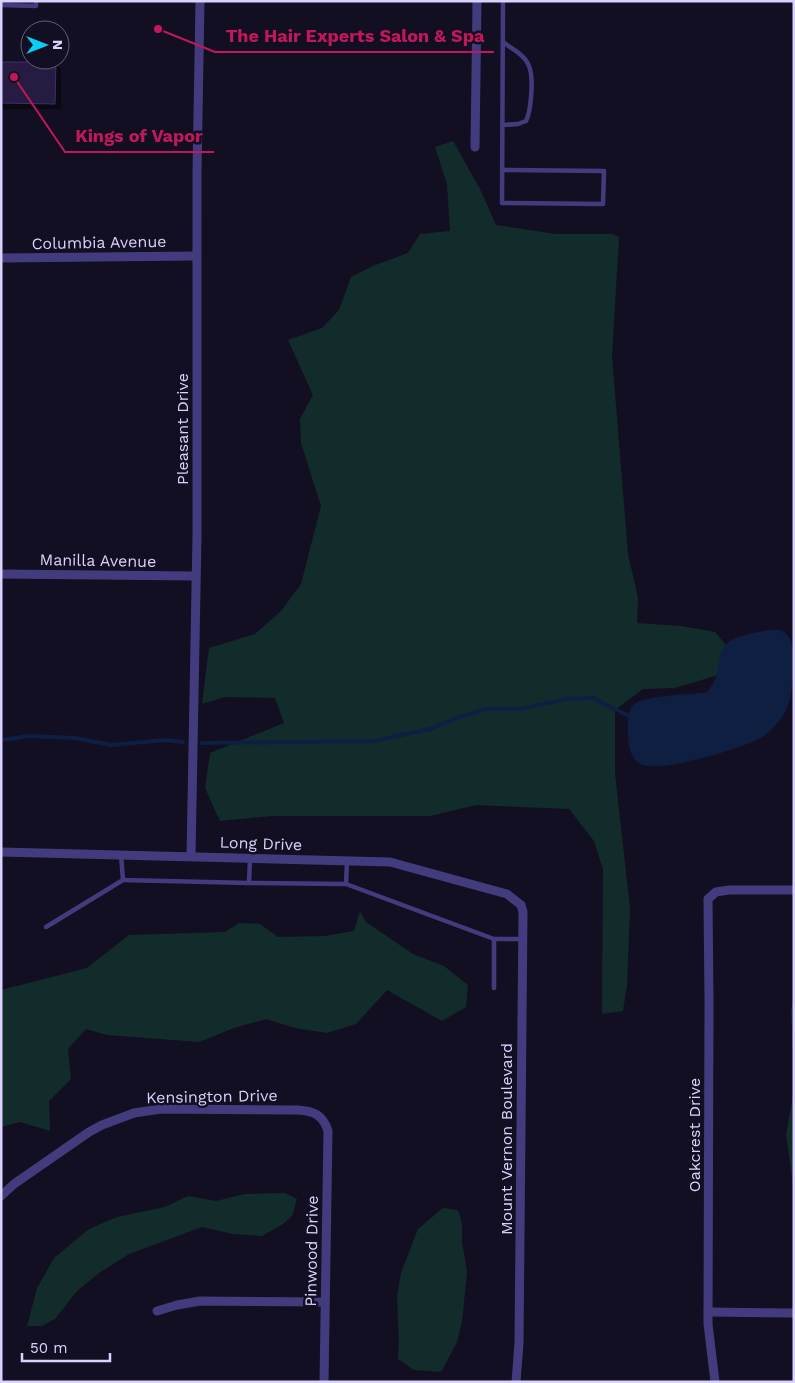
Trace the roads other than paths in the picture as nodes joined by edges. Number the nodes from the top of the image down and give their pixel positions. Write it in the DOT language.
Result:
graph roads {
  1 [pos="36,1"];
  2 [pos="200,1"];
  3 [pos="477,1"];
  4 [pos="503,1"];
  5 [pos="1,5"];
  6 [pos="503,42"];
  7 [pos="502,125"];
  8 [pos="475,147"];
  9 [pos="502,170"];
  10 [pos="196,256"];
  11 [pos="1,258"];
  12 [pos="1,574"];
  13 [pos="195,576"];
  14 [pos="1,852"];
  15 [pos="121,855"];
  16 [pos="191,856"];
  17 [pos="250,858"];
  18 [pos="347,861"];
  19 [pos="123,880"];
  20 [pos="249,883"];
  21 [pos="346,884"];
  22 [pos="794,890"];
  23 [pos="514,899"];
  24 [pos="46,927"];
  25 [pos="494,939"];
  26 [pos="522,939"];
  27 [pos="494,988"];
  28 [pos="325,1122"];
  29 [pos="1,1196"];
  30 [pos="325,1302"];
  31 [pos="157,1311"];
  32 [pos="708,1312"];
  33 [pos="794,1313"];
  34 [pos="324,1382"];
  35 [pos="516,1382"];
  36 [pos="716,1382"];
  1 -- 5 [label="lane"];
  2 -- 10 [label="street, Pleasant Drive"];
  3 -- 8 [label="street"];
  4 -- 6 [label="lane"];
  6 -- 7 [label="lane"];
  6 -- 7 [label="lane"];
  7 -- 9 [label="lane"];
  9 -- 9 [label="lane"];
  10 -- 11 [label="street, Columbia Avenue"];
  10 -- 13 [label="street, Pleasant Drive"];
  12 -- 13 [label="street, Manilla Avenue"];
  13 -- 16 [label="street, Pleasant Drive"];
  14 -- 15 [label="street, Long Drive"];
  15 -- 16 [label="street, Long Drive"];
  15 -- 19 [label="lane"];
  16 -- 17 [label="street, Long Drive"];
  17 -- 18 [label="street, Long Drive"];
  17 -- 20 [label="lane"];
  18 -- 21 [label="lane"];
  18 -- 23 [label="street, Long Drive"];
  19 -- 20 [label="lane"];
  19 -- 24 [label="lane"];
  20 -- 21 [label="lane"];
  21 -- 25 [label="lane"];
  22 -- 32 [label="street, Oakcrest Drive"];
  23 -- 26 [label="street, Mount Vernon Boulevard"];
  25 -- 26 [label="lane"];
  25 -- 27 [label="lane"];
  26 -- 35 [label="street, Mount Vernon Boulevard"];
  28 -- 29 [label="street, Kensington Drive"];
  28 -- 30 [label="street, Pinwood Drive"];
  30 -- 31 [label="street"];
  30 -- 34 [label="street, Pinwood Drive"];
  32 -- 33 [label="street"];
  32 -- 36 [label="street, Oakcrest Drive"];
}
